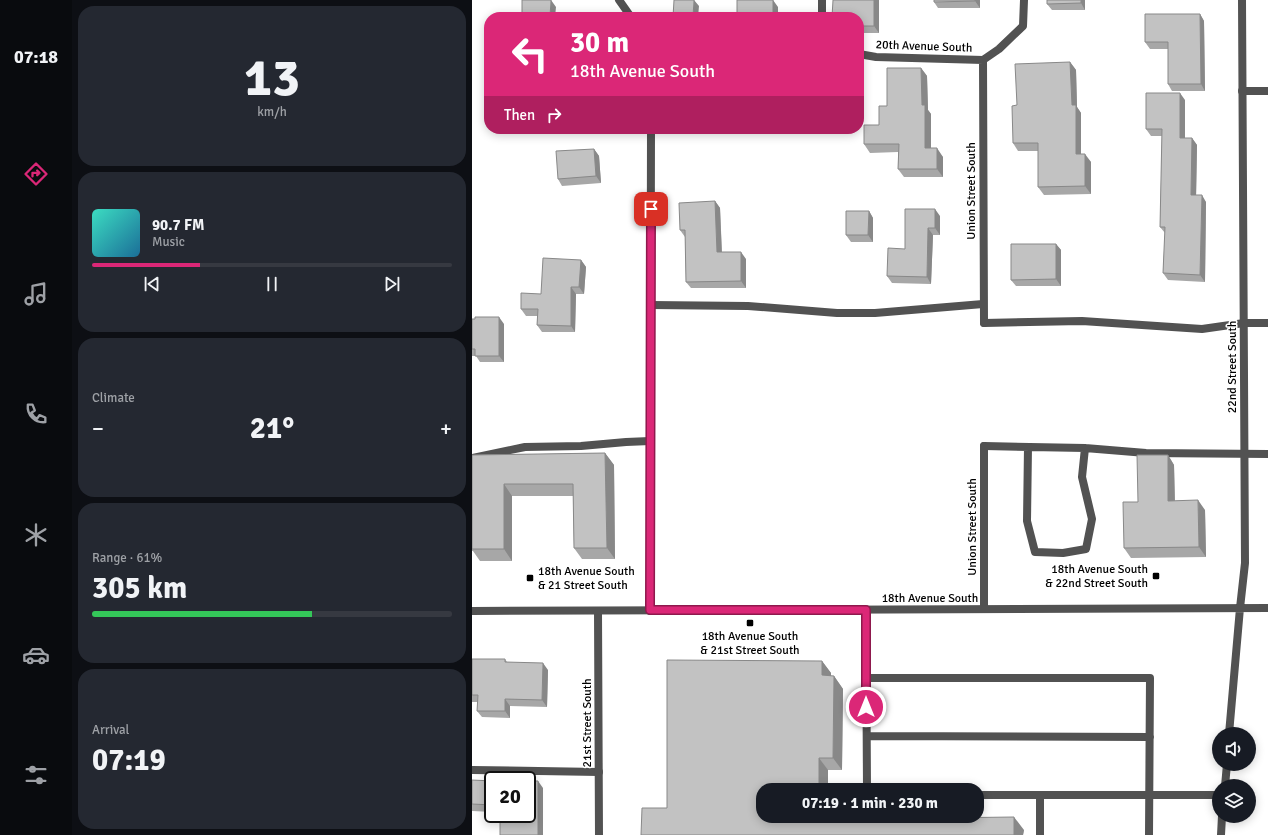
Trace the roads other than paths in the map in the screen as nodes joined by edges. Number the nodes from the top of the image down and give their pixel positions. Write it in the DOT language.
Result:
graph roads {
  1 [pos="619,0"];
  2 [pos="822,0"];
  3 [pos="1024,0"];
  4 [pos="1242,0"];
  5 [pos="627,12"];
  6 [pos="822,12"];
  7 [pos="864,55"];
  8 [pos="983,60"];
  9 [pos="1268,90"];
  10 [pos="1242,91"];
  11 [pos="651,134"];
  12 [pos="983,304"];
  13 [pos="651,305"];
  14 [pos="1244,323"];
  15 [pos="1268,323"];
  16 [pos="650,441"];
  17 [pos="1028,447"];
  18 [pos="1085,448"];
  19 [pos="1244,454"];
  20 [pos="1268,454"];
  21 [pos="472,458"];
  22 [pos="1240,608"];
  23 [pos="1268,608"];
  24 [pos="984,609"];
  25 [pos="650,610"];
  26 [pos="866,610"];
  27 [pos="472,611"];
  28 [pos="598,611"];
  29 [pos="866,678"];
  30 [pos="1230,727"];
  31 [pos="866,736"];
  32 [pos="1150,737"];
  33 [pos="472,770"];
  34 [pos="599,772"];
  35 [pos="867,783"];
  36 [pos="984,794"];
  37 [pos="1040,795"];
  38 [pos="1150,795"];
  39 [pos="1212,795"];
  40 [pos="1222,823"];
  41 [pos="599,835"];
  42 [pos="1040,835"];
  43 [pos="1149,835"];
  44 [pos="1221,835"];
  1 -- 5 [label="street"];
  2 -- 6 [label="street"];
  3 -- 8 [label="street, 20th Avenue South"];
  4 -- 10 [label="street, 22nd Street South"];
  7 -- 8 [label="street, 20th Avenue South"];
  8 -- 12 [label="street, Union Street South"];
  9 -- 10 [label="street"];
  10 -- 14 [label="street, 22nd Street South"];
  11 -- 13 [label="street"];
  12 -- 13 [label="street"];
  12 -- 14 [label="street, Union Street South"];
  13 -- 16 [label="street"];
  14 -- 15 [label="street"];
  14 -- 19 [label="street, 22nd Street South"];
  16 -- 21 [label="street"];
  16 -- 25 [label="street"];
  17 -- 18 [label="street"];
  17 -- 18 [label="street"];
  17 -- 24 [label="street, Union Street South"];
  18 -- 19 [label="street"];
  19 -- 20 [label="street"];
  19 -- 22 [label="street, 22nd Street South"];
  22 -- 23 [label="street, 18th Avenue South"];
  22 -- 24 [label="street, 18th Avenue South"];
  22 -- 30 [label="street, 22nd Street South"];
  24 -- 26 [label="street, 18th Avenue South"];
  25 -- 26 [label="street, 18th Avenue South"];
  25 -- 28 [label="street, 18th Avenue South"];
  26 -- 29 [label="street"];
  27 -- 28 [label="street, 18th Avenue South"];
  28 -- 34 [label="street, 21st Street South"];
  29 -- 31 [label="street"];
  29 -- 32 [label="street"];
  31 -- 32 [label="street"];
  31 -- 35 [label="street"];
  32 -- 38 [label="street"];
  33 -- 34 [label="street"];
  34 -- 41 [label="street, 21st Street South"];
  36 -- 37 [label="street"];
  37 -- 38 [label="street"];
  37 -- 42 [label="street"];
  38 -- 39 [label="street"];
  38 -- 43 [label="street"];
  40 -- 44 [label="street"];
}
